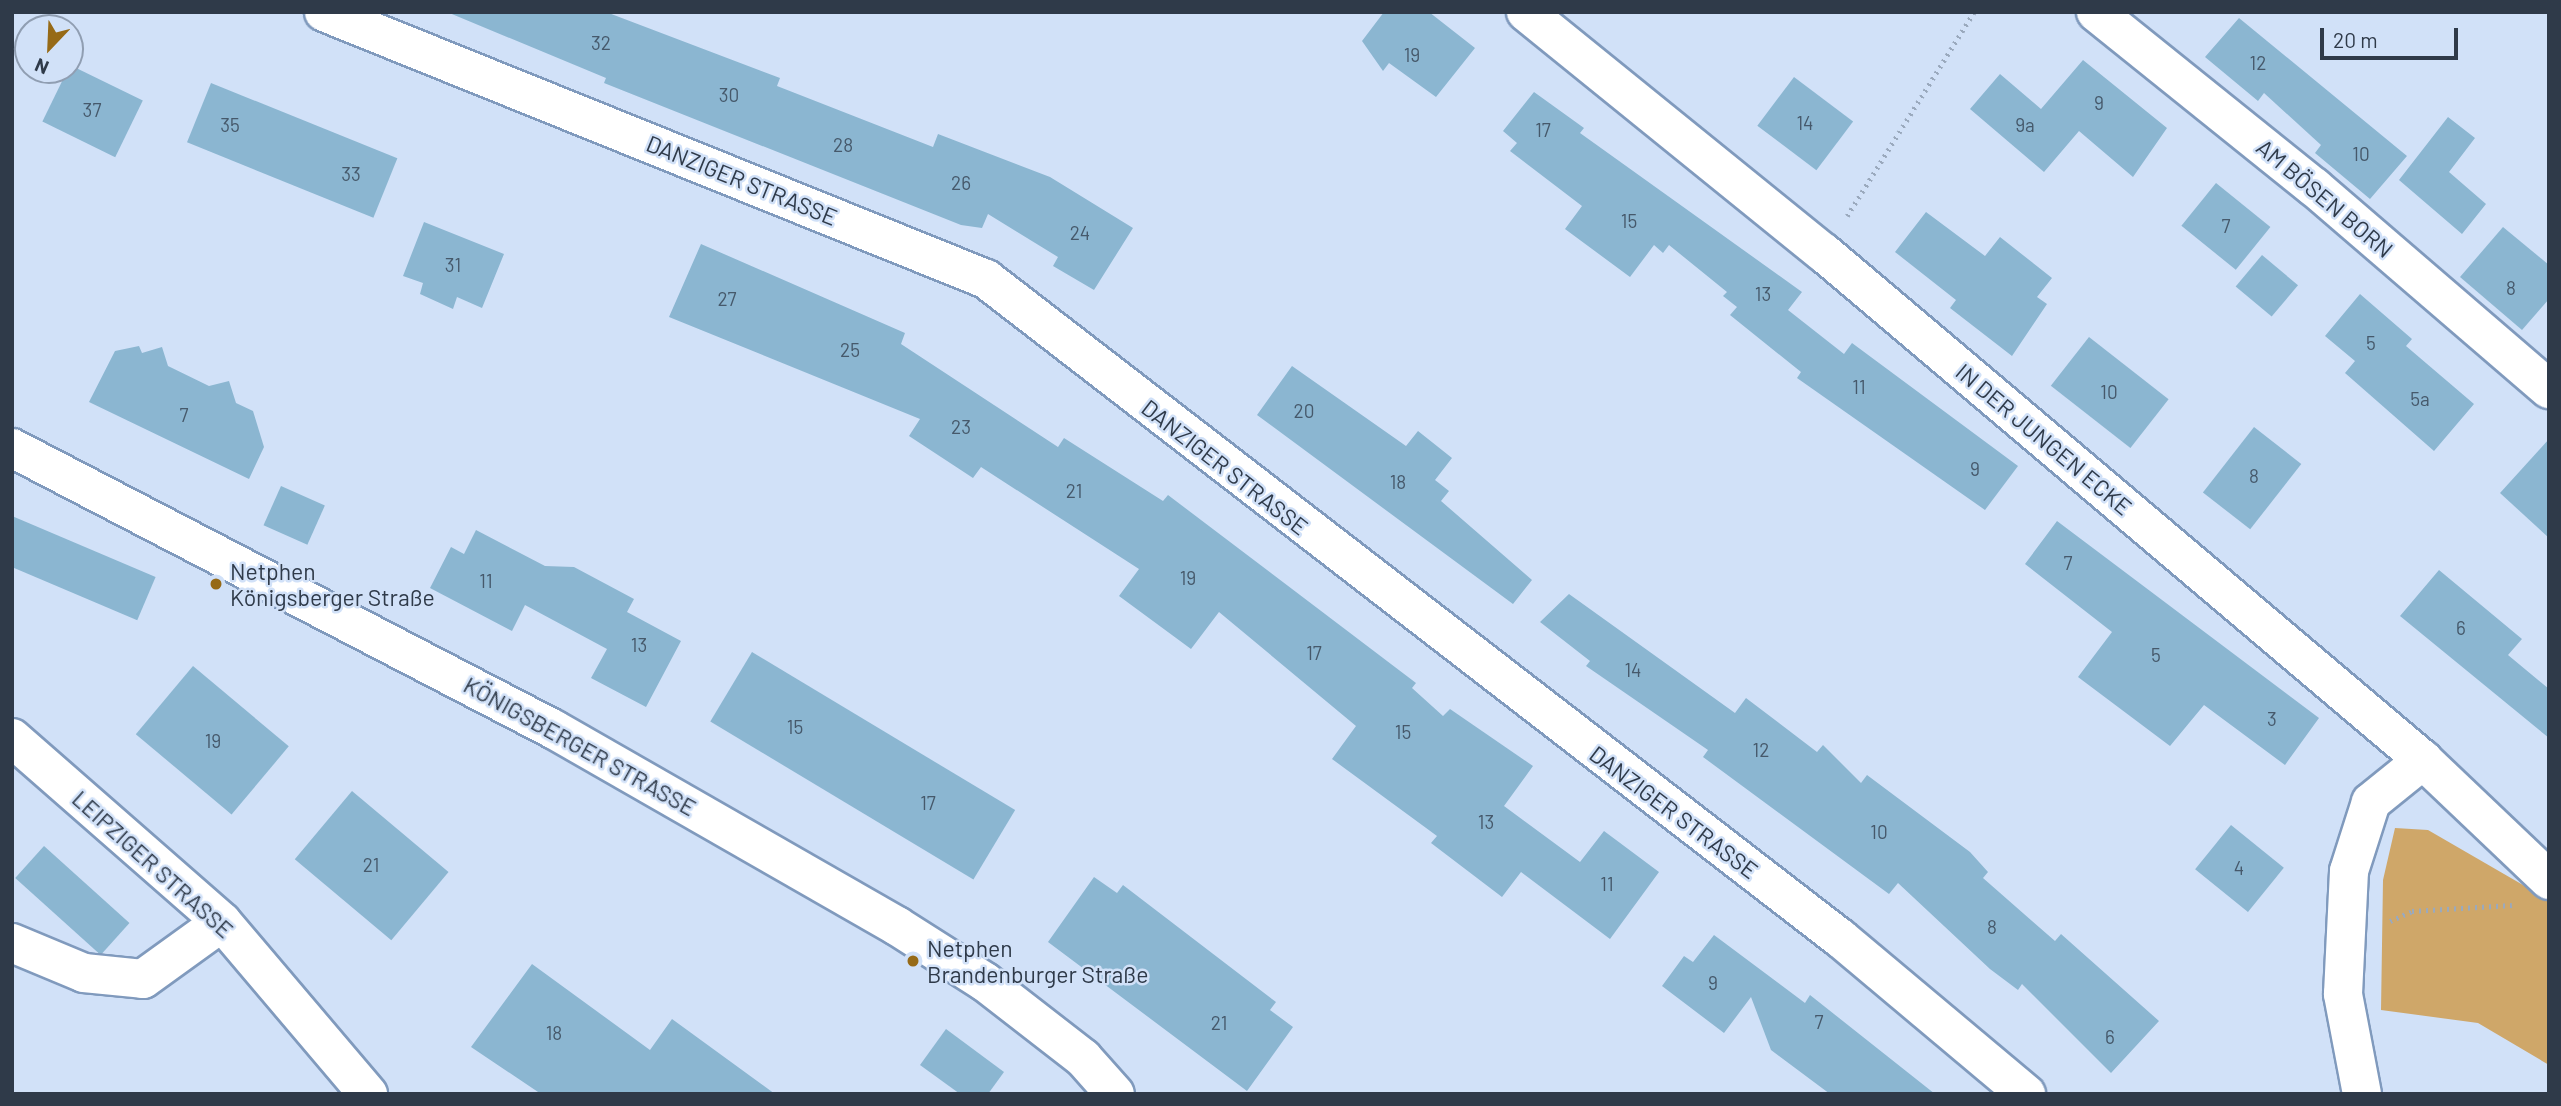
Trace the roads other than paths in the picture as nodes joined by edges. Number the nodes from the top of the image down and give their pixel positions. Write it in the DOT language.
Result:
graph roads {
  1 [pos="324,12"];
  2 [pos="1526,12"];
  3 [pos="2096,12"];
  4 [pos="2549,389"];
  5 [pos="12,448"];
  6 [pos="12,738"];
  7 [pos="2423,760"];
  8 [pos="2549,880"];
  9 [pos="222,922"];
  10 [pos="12,943"];
  11 [pos="368,1094"];
  12 [pos="1115,1094"];
  13 [pos="2026,1094"];
  14 [pos="2362,1094"];
  1 -- 13 [label="street, DANZIGER STRASSE"];
  2 -- 7 [label="street, IN DER JUNGEN ECKE"];
  3 -- 4 [label="street, AM BÖSEN BORN"];
  5 -- 12 [label="street, KÖNIGSBERGER STRASSE"];
  6 -- 9 [label="street, LEIPZIGER STRASSE"];
  7 -- 8 [label="street, IN DER JUNGEN ECKE"];
  7 -- 14 [label="street"];
  9 -- 10 [label="street"];
  9 -- 11 [label="street, LEIPZIGER STRASSE"];
}
